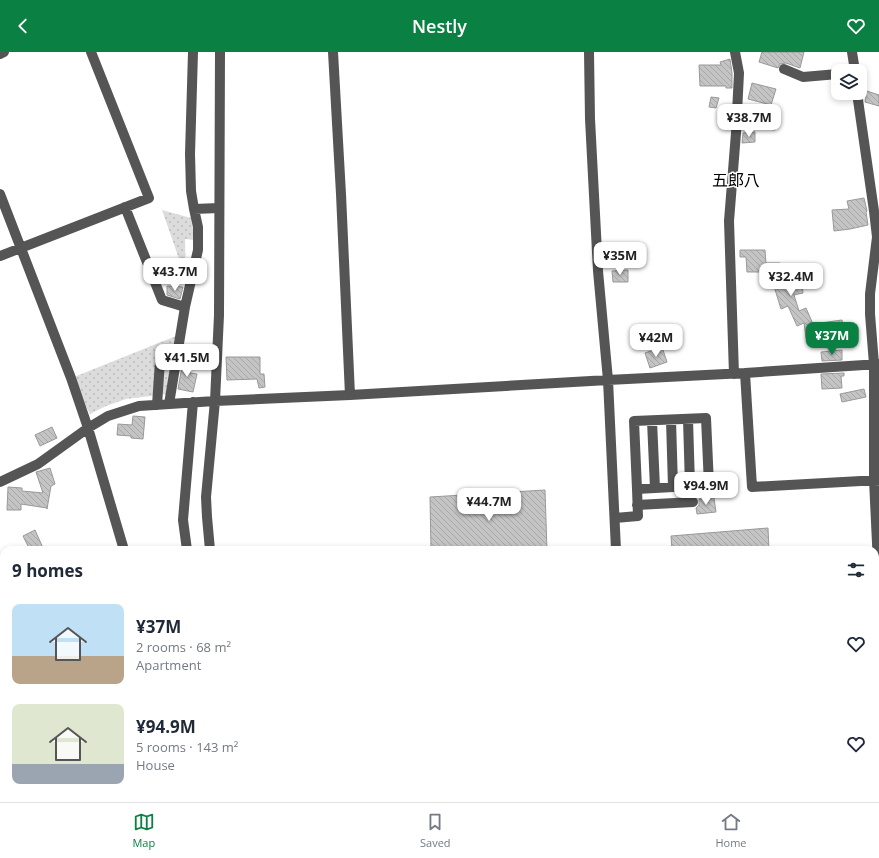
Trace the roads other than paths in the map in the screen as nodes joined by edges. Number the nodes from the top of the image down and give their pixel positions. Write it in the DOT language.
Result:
graph roads {
  1 [pos="4,52"];
  2 [pos="91,52"];
  3 [pos="193,52"];
  4 [pos="220,52"];
  5 [pos="333,52"];
  6 [pos="589,52"];
  7 [pos="735,52"];
  8 [pos="852,52"];
  9 [pos="0,54"];
  10 [pos="854,64"];
  11 [pos="784,69"];
  12 [pos="831,75"];
  13 [pos="858,100"];
  14 [pos="0,194"];
  15 [pos="125,207"];
  16 [pos="219,208"];
  17 [pos="194,209"];
  18 [pos="877,211"];
  19 [pos="21,248"];
  20 [pos="0,256"];
  21 [pos="874,294"];
  22 [pos="185,307"];
  23 [pos="160,361"];
  24 [pos="876,364"];
  25 [pos="745,373"];
  26 [pos="734,374"];
  27 [pos="608,380"];
  28 [pos="350,395"];
  29 [pos="215,401"];
  30 [pos="193,402"];
  31 [pos="169,404"];
  32 [pos="157,405"];
  33 [pos="688,419"];
  34 [pos="671,420"];
  35 [pos="652,421"];
  36 [pos="88,428"];
  37 [pos="877,480"];
  38 [pos="0,482"];
  39 [pos="690,486"];
  40 [pos="673,487"];
  41 [pos="655,488"];
  42 [pos="637,489"];
  43 [pos="693,502"];
  44 [pos="638,505"];
  45 [pos="615,518"];
  46 [pos="123,546"];
  47 [pos="186,546"];
  48 [pos="210,546"];
  49 [pos="616,546"];
  50 [pos="878,546"];
  1 -- 9 [label="street"];
  2 -- 15 [label="street"];
  3 -- 17 [label="street"];
  4 -- 16 [label="street"];
  5 -- 28 [label="street"];
  6 -- 27 [label="street"];
  7 -- 26 [label="street"];
  8 -- 10 [label="street"];
  11 -- 12 [label="street"];
  13 -- 18 [label="street"];
  14 -- 19 [label="street"];
  15 -- 19 [label="street"];
  15 -- 22 [label="street"];
  16 -- 17 [label="street"];
  16 -- 29 [label="street"];
  17 -- 22 [label="street"];
  18 -- 21 [label="street"];
  19 -- 20 [label="street"];
  19 -- 36 [label="street"];
  21 -- 24 [label="street"];
  22 -- 31 [label="street"];
  23 -- 32 [label="street"];
  24 -- 25 [label="street"];
  24 -- 37 [label="street"];
  25 -- 26 [label="street"];
  25 -- 37 [label="street"];
  26 -- 27 [label="street"];
  27 -- 28 [label="street"];
  27 -- 45 [label="street"];
  28 -- 29 [label="street"];
  29 -- 30 [label="street"];
  29 -- 48 [label="street"];
  30 -- 31 [label="street"];
  30 -- 47 [label="street"];
  31 -- 32 [label="street"];
  32 -- 36 [label="street"];
  33 -- 34 [label="street"];
  33 -- 39 [label="street"];
  33 -- 39 [label="street"];
  34 -- 35 [label="street"];
  34 -- 40 [label="street"];
  35 -- 41 [label="street"];
  35 -- 42 [label="street"];
  36 -- 38 [label="street"];
  36 -- 46 [label="street"];
  37 -- 50 [label="street"];
  39 -- 40 [label="street"];
  40 -- 41 [label="street"];
  41 -- 42 [label="street"];
  42 -- 44 [label="street"];
  43 -- 44 [label="street"];
  44 -- 45 [label="street"];
  45 -- 49 [label="street"];
}
